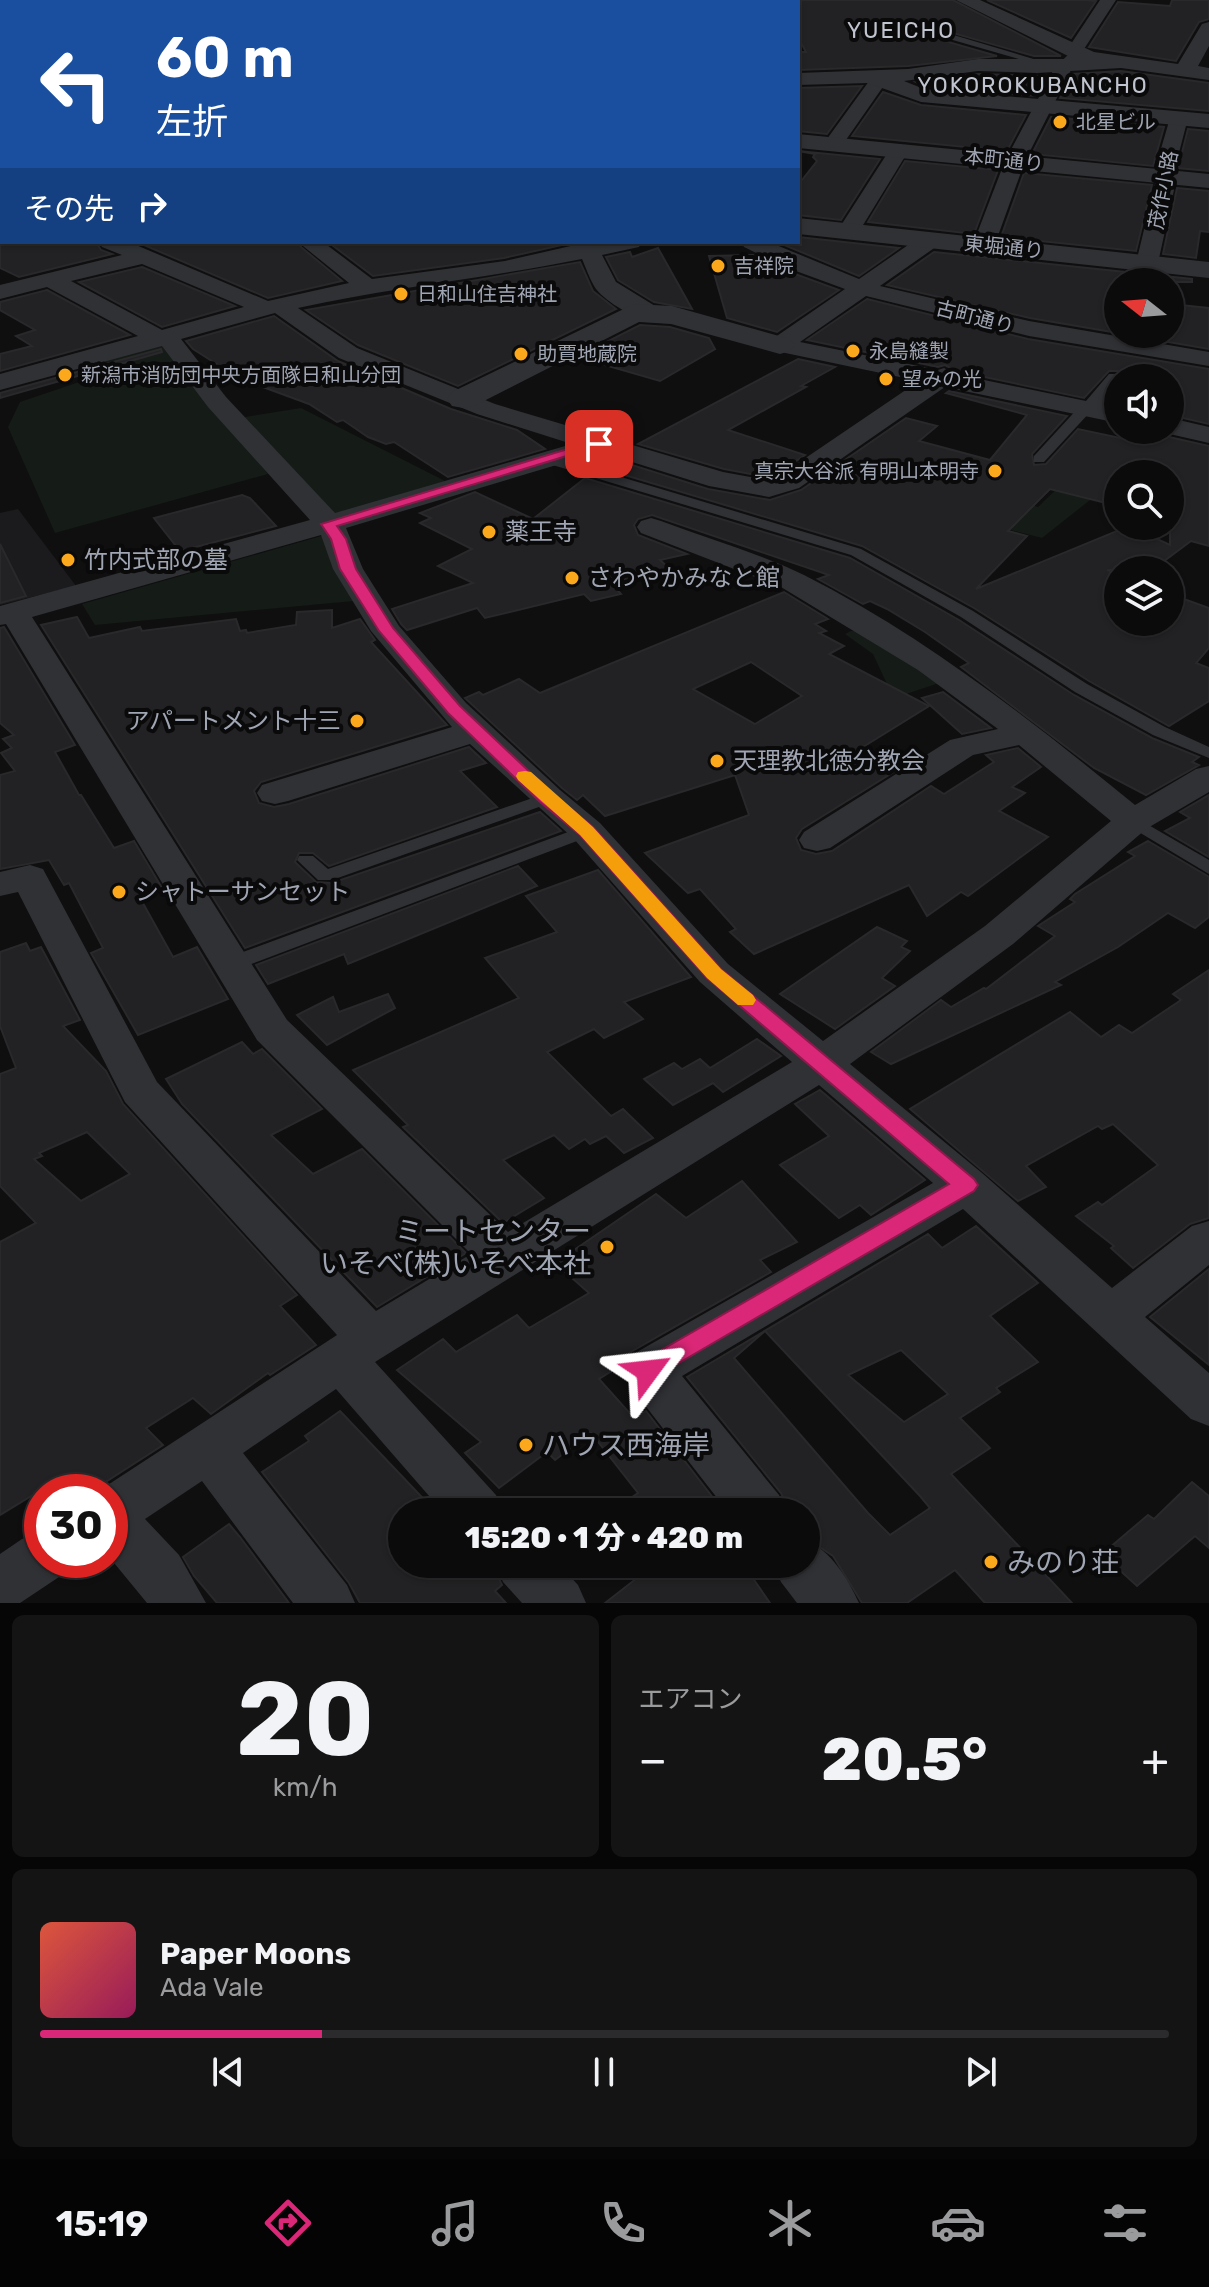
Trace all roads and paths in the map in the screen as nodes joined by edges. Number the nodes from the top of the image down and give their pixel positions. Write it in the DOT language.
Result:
graph roads {
  1 [pos="965,0"];
  2 [pos="1108,0"];
  3 [pos="914,26"];
  4 [pos="1209,28"];
  5 [pos="900,32"];
  6 [pos="958,38"];
  7 [pos="1068,59"];
  8 [pos="1185,70"];
  9 [pos="1209,74"];
  10 [pos="800,79"];
  11 [pos="875,79"];
  12 [pos="1044,106"];
  13 [pos="1179,118"];
  14 [pos="1209,121"];
  15 [pos="800,141"];
  16 [pos="834,143"];
  17 [pos="899,150"];
  18 [pos="1015,161"];
  19 [pos="1165,176"];
  20 [pos="1209,181"];
  21 [pos="800,226"];
  22 [pos="849,230"];
  23 [pos="932,239"];
  24 [pos="114,244"];
  25 [pos="312,244"];
  26 [pos="614,244"];
  27 [pos="756,244"];
  28 [pos="984,244"];
  29 [pos="579,248"];
  30 [pos="142,257"];
  31 [pos="1147,263"];
  32 [pos="1209,270"];
  33 [pos="51,280"];
  34 [pos="367,286"];
  35 [pos="862,289"];
  36 [pos="0,292"];
  37 [pos="272,306"];
  38 [pos="652,314"];
  39 [pos="164,338"];
  40 [pos="780,345"];
  41 [pos="1143,349"];
  42 [pos="1209,359"];
  43 [pos="1130,364"];
  44 [pos="944,376"];
  45 [pos="0,382"];
  46 [pos="463,399"];
  47 [pos="1099,411"];
  48 [pos="1184,429"];
  49 [pos="1209,435"];
  50 [pos="599,444"];
  51 [pos="1039,459"];
  52 [pos="551,460"];
  53 [pos="329,524"];
  54 [pos="651,527"];
  55 [pos="7,614"];
  56 [pos="478,730"];
  57 [pos="1026,733"];
  58 [pos="1209,753"];
  59 [pos="1209,777"];
  60 [pos="275,793"];
  61 [pos="547,798"];
  62 [pos="1133,821"];
  63 [pos="587,831"];
  64 [pos="817,840"];
  65 [pos="306,860"];
  66 [pos="1209,868"];
  67 [pos="0,884"];
  68 [pos="231,964"];
  69 [pos="821,1064"];
  70 [pos="966,1185"];
  71 [pos="1209,1239"];
  72 [pos="504,1257"];
  73 [pos="1110,1317"];
  74 [pos="357,1350"];
  75 [pos="1209,1404"];
  76 [pos="208,1448"];
  77 [pos="467,1498"];
  78 [pos="749,1498"];
  79 [pos="128,1501"];
  80 [pos="128,1539"];
  81 [pos="24,1569"];
  82 [pos="812,1578"];
  83 [pos="0,1585"];
  84 [pos="178,1603"];
  85 [pos="327,1603"];
  86 [pos="831,1603"];
  1 -- 7 [label="street"];
  2 -- 7 [label="street"];
  3 -- 6 [label="lane"];
  4 -- 8 [label="street"];
  5 -- 6 [label="lane"];
  6 -- 7 [label="lane"];
  7 -- 8 [label="street"];
  7 -- 11 [label="street"];
  7 -- 12 [label="street"];
  8 -- 9 [label="street"];
  10 -- 11 [label="street"];
  11 -- 12 [label="street"];
  11 -- 16 [label="street"];
  12 -- 13 [label="street"];
  12 -- 18 [label="street"];
  13 -- 14 [label="street"];
  13 -- 19 [label="street, 茂作小路"];
  15 -- 16 [label="street, 本町通り"];
  16 -- 17 [label="street, 本町通り"];
  17 -- 18 [label="street, 本町通り"];
  17 -- 22 [label="street"];
  18 -- 19 [label="street, 本町通り"];
  18 -- 28 [label="street"];
  19 -- 20 [label="street, 本町通り"];
  19 -- 31 [label="street, 茂作小路"];
  21 -- 22 [label="street, 東堀通り"];
  22 -- 23 [label="street, 東堀通り"];
  23 -- 28 [label="street, 東堀通り"];
  23 -- 35 [label="street"];
  24 -- 30 [label="street"];
  25 -- 34 [label="street"];
  26 -- 29 [label="street"];
  27 -- 35 [label="street, 古町通り"];
  28 -- 31 [label="street, 東堀通り"];
  29 -- 34 [label="street"];
  29 -- 38 [label="street"];
  30 -- 33 [label="street"];
  30 -- 37 [label="street"];
  31 -- 32 [label="street, 東堀通り"];
  33 -- 36 [label="street"];
  33 -- 39 [label="street"];
  34 -- 37 [label="street"];
  35 -- 40 [label="street"];
  35 -- 41 [label="street, 古町通り"];
  37 -- 39 [label="street"];
  37 -- 46 [label="street"];
  38 -- 40 [label="street"];
  38 -- 46 [label="street"];
  39 -- 45 [label="street"];
  39 -- 53 [label="street"];
  40 -- 44 [label="street"];
  41 -- 42 [label="street, 古町通り"];
  41 -- 43 [label="street"];
  44 -- 47 [label="street"];
  44 -- 50 [label="street"];
  46 -- 50 [label="street"];
  47 -- 51 [label="lane"];
  48 -- 49 [label="street"];
  50 -- 52 [label="street"];
  52 -- 53 [label="street"];
  52 -- 58 [label="lane"];
  53 -- 55 [label="street"];
  53 -- 56 [label="street"];
  54 -- 57 [label="street"];
  55 -- 68 [label="street"];
  56 -- 60 [label="street"];
  56 -- 61 [label="street"];
  57 -- 62 [label="street"];
  57 -- 64 [label="street"];
  59 -- 62 [label="street"];
  61 -- 63 [label="street"];
  61 -- 65 [label="lane"];
  62 -- 66 [label="lane"];
  62 -- 69 [label="street"];
  63 -- 68 [label="lane"];
  63 -- 69 [label="street"];
  67 -- 74 [label="street"];
  68 -- 72 [label="street"];
  69 -- 70 [label="street"];
  69 -- 72 [label="street"];
  70 -- 73 [label="street"];
  70 -- 78 [label="street"];
  71 -- 73 [label="street"];
  72 -- 74 [label="street"];
  73 -- 75 [label="street"];
  74 -- 76 [label="street"];
  74 -- 77 [label="street"];
  76 -- 79 [label="street"];
  76 -- 85 [label="street"];
  80 -- 84 [label="street"];
  81 -- 83 [label="street"];
  82 -- 86 [label="street"];
}
